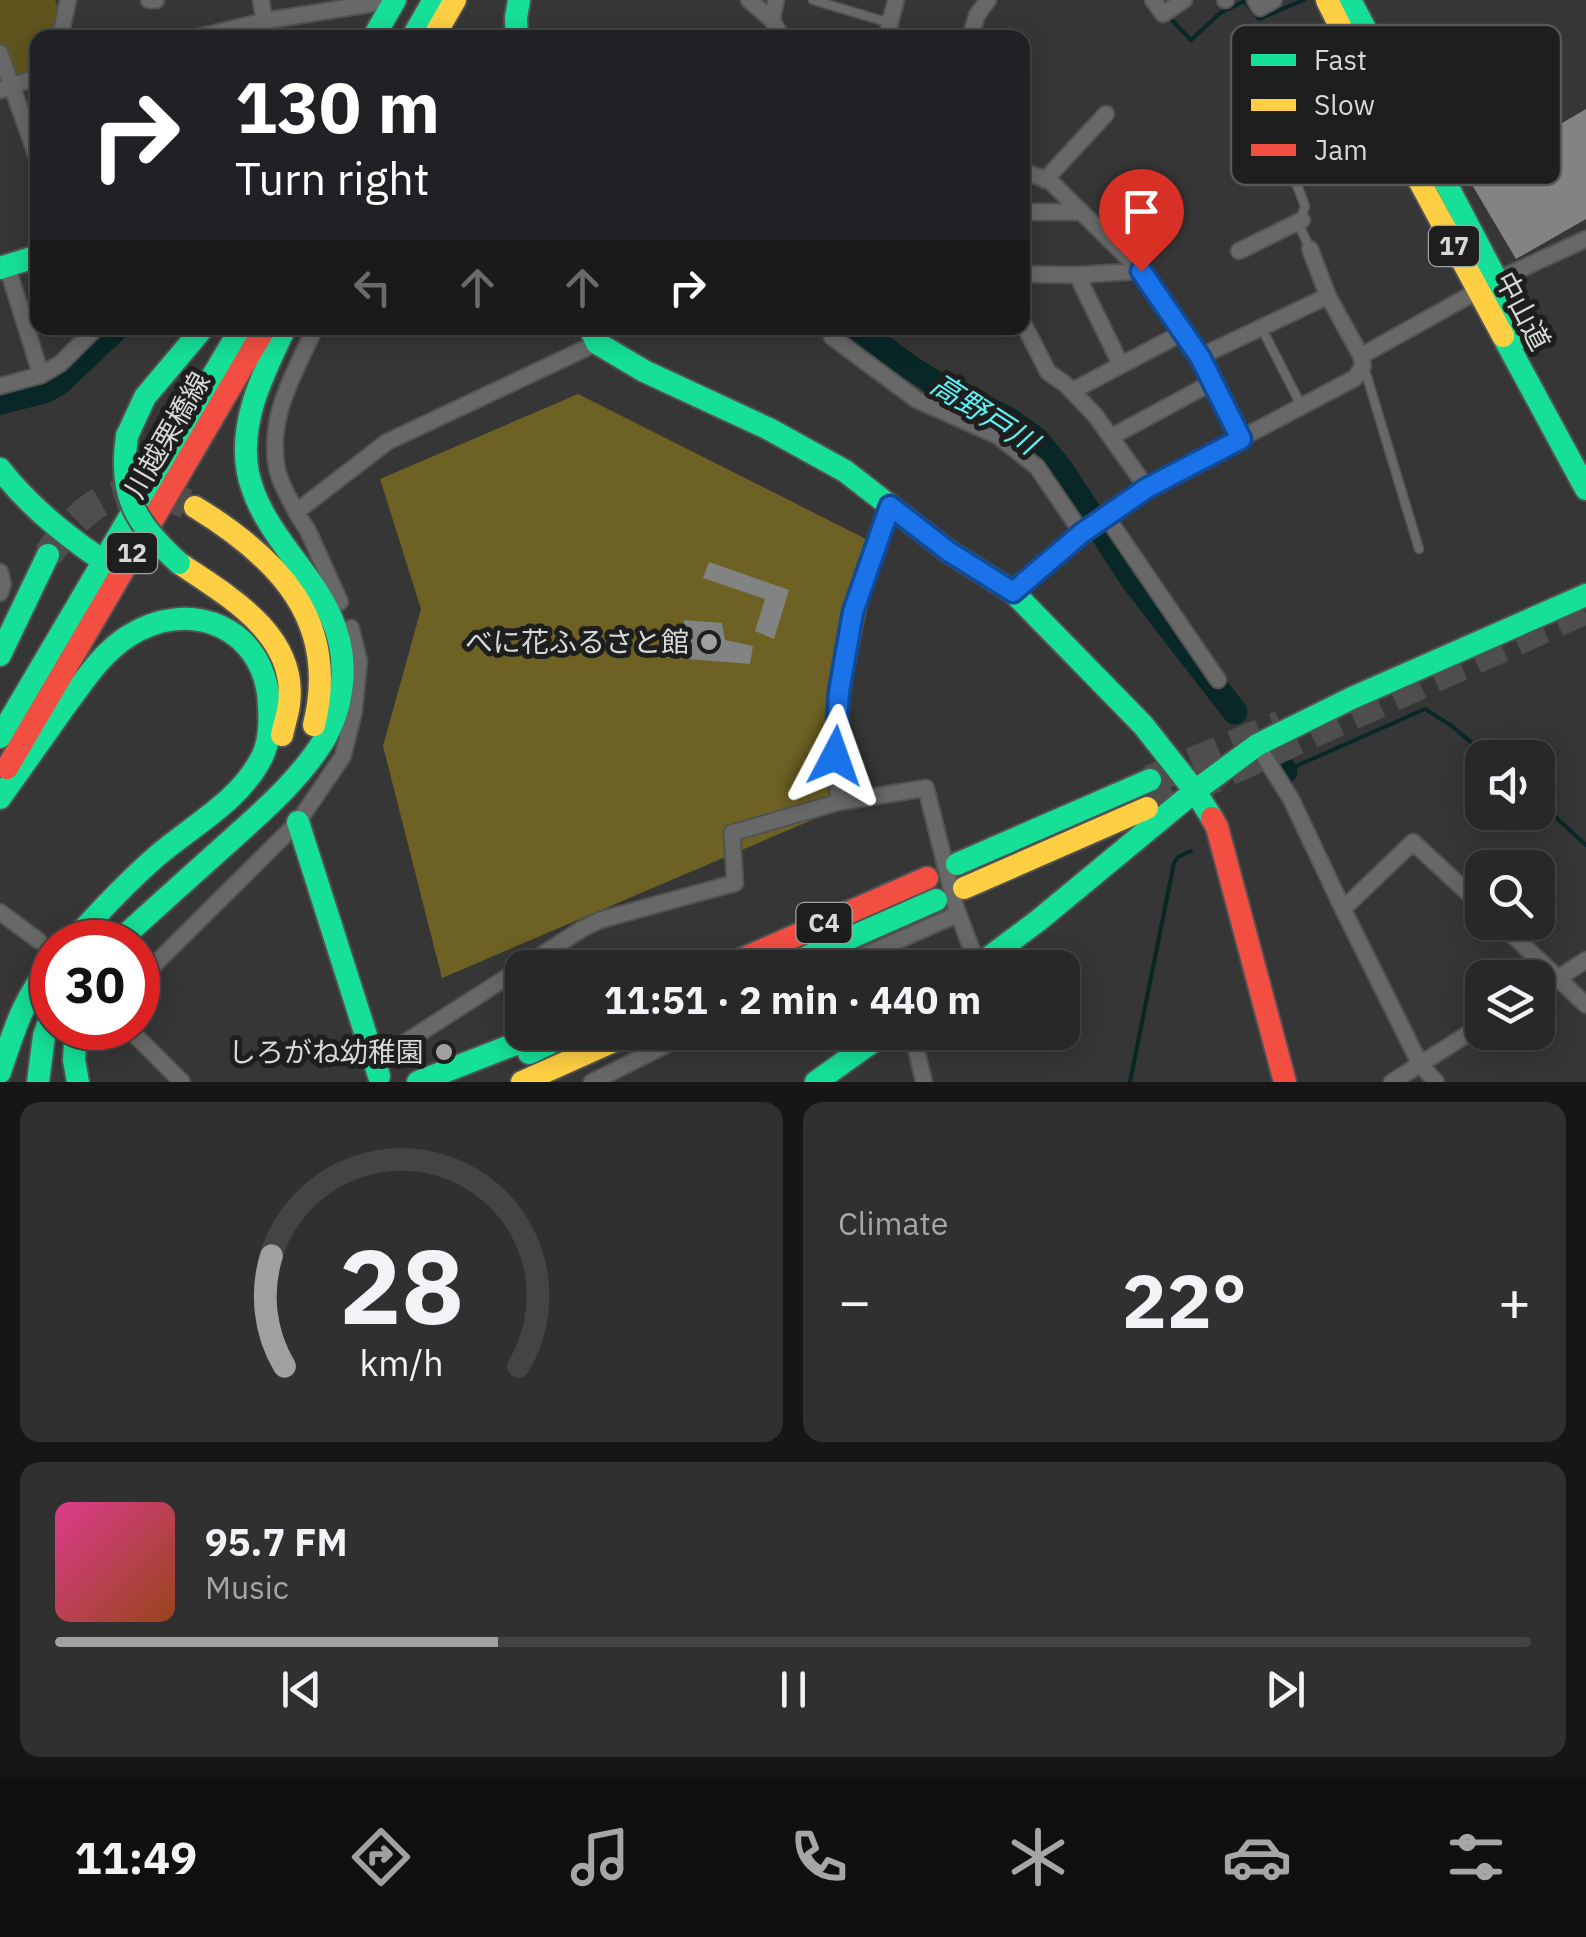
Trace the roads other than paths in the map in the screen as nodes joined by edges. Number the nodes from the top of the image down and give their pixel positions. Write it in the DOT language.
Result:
graph roads {
  1 [pos="68,0"];
  2 [pos="261,0"];
  3 [pos="395,0"];
  4 [pos="434,0"];
  5 [pos="456,0"];
  6 [pos="519,0"];
  7 [pos="749,0"];
  8 [pos="776,0"];
  9 [pos="813,0"];
  10 [pos="896,0"];
  11 [pos="988,0"];
  12 [pos="1153,0"];
  13 [pos="1184,0"];
  14 [pos="1255,0"];
  15 [pos="1274,0"];
  16 [pos="1327,0"];
  17 [pos="772,20"];
  18 [pos="1339,25"];
  19 [pos="265,29"];
  20 [pos="62,30"];
  21 [pos="378,30"];
  22 [pos="417,30"];
  23 [pos="438,30"];
  24 [pos="517,30"];
  25 [pos="778,30"];
  26 [pos="888,30"];
  27 [pos="972,30"];
  28 [pos="0,53"];
  29 [pos="30,81"];
  30 [pos="6,89"];
  31 [pos="1106,114"];
  32 [pos="30,142"];
  33 [pos="1030,175"];
  34 [pos="1045,180"];
  35 [pos="1297,185"];
  36 [pos="1426,185"];
  37 [pos="1441,185"];
  38 [pos="1030,212"];
  39 [pos="1080,212"];
  40 [pos="1302,220"];
  41 [pos="1586,238"];
  42 [pos="1310,248"];
  43 [pos="1239,251"];
  44 [pos="30,259"];
  45 [pos="3,267"];
  46 [pos="1141,271"];
  47 [pos="1030,274"];
  48 [pos="1077,275"];
  49 [pos="1488,286"];
  50 [pos="1328,296"];
  51 [pos="1261,328"];
  52 [pos="1184,332"];
  53 [pos="89,335"];
  54 [pos="197,335"];
  55 [pos="237,335"];
  56 [pos="260,335"];
  57 [pos="282,335"];
  58 [pos="311,335"];
  59 [pos="593,335"];
  60 [pos="834,335"];
  61 [pos="1029,335"];
  62 [pos="1200,357"];
  63 [pos="1362,361"];
  64 [pos="1121,365"];
  65 [pos="41,376"];
  66 [pos="1213,382"];
  67 [pos="0,386"];
  68 [pos="1072,391"];
  69 [pos="1302,407"];
  70 [pos="1111,436"];
  71 [pos="1241,439"];
  72 [pos="1586,451"];
  73 [pos="0,468"];
  74 [pos="1147,488"];
  75 [pos="1586,489"];
  76 [pos="194,506"];
  77 [pos="890,506"];
  78 [pos="296,512"];
  79 [pos="1106,516"];
  80 [pos="1082,533"];
  81 [pos="1419,549"];
  82 [pos="48,555"];
  83 [pos="111,567"];
  84 [pos="0,572"];
  85 [pos="0,592"];
  86 [pos="1013,592"];
  87 [pos="1586,595"];
  88 [pos="0,655"];
  89 [pos="1218,680"];
  90 [pos="0,737"];
  91 [pos="1258,745"];
  92 [pos="251,777"];
  93 [pos="0,779"];
  94 [pos="1150,780"];
  95 [pos="283,789"];
  96 [pos="1195,791"];
  97 [pos="0,798"];
  98 [pos="839,802"];
  99 [pos="1148,808"];
  100 [pos="298,822"];
  101 [pos="957,864"];
  102 [pos="927,878"];
  103 [pos="964,888"];
  104 [pos="1465,890"];
  105 [pos="936,900"];
  106 [pos="1342,909"];
  107 [pos="0,912"];
  108 [pos="958,914"];
  109 [pos="92,920"];
  110 [pos="142,920"];
  111 [pos="30,934"];
  112 [pos="1518,940"];
  113 [pos="763,950"];
  114 [pos="823,950"];
  115 [pos="877,950"];
  116 [pos="971,950"];
  117 [pos="999,950"];
  118 [pos="160,958"];
  119 [pos="1586,960"];
  120 [pos="1557,978"];
  121 [pos="30,990"];
  122 [pos="30,992"];
  123 [pos="1586,1005"];
  124 [pos="0,1032"];
  125 [pos="1465,1036"];
  126 [pos="505,1048"];
  127 [pos="42,1050"];
  128 [pos="75,1050"];
  129 [pos="150,1050"];
  130 [pos="534,1050"];
  131 [pos="596,1050"];
  132 [pos="604,1050"];
  133 [pos="656,1050"];
  134 [pos="861,1050"];
  135 [pos="916,1050"];
  136 [pos="1420,1064"];
  137 [pos="0,1072"];
  138 [pos="372,1073"];
  139 [pos="38,1082"];
  140 [pos="78,1082"];
  141 [pos="182,1082"];
  142 [pos="418,1082"];
  143 [pos="462,1082"];
  144 [pos="522,1082"];
  145 [pos="546,1082"];
  146 [pos="592,1082"];
  147 [pos="816,1082"];
  148 [pos="924,1082"];
  149 [pos="1285,1082"];
  150 [pos="1392,1082"];
  151 [pos="1436,1082"];
  1 -- 20 [label="street"];
  2 -- 19 [label="street"];
  3 -- 19 [label="street"];
  3 -- 21 [label="main road"];
  4 -- 22 [label="main road"];
  5 -- 23 [label="main road"];
  6 -- 24 [label="main road"];
  7 -- 17 [label="street"];
  8 -- 17 [label="street"];
  9 -- 26 [label="lane"];
  10 -- 26 [label="street"];
  11 -- 27 [label="street"];
  12 -- 13 [label="street"];
  14 -- 15 [label="street"];
  16 -- 18 [label="main road, 中山道 / 17"];
  17 -- 25 [label="street"];
  28 -- 30 [label="street"];
  29 -- 30 [label="street"];
  30 -- 32 [label="street"];
  31 -- 34 [label="street"];
  33 -- 34 [label="street"];
  34 -- 39 [label="street"];
  35 -- 40 [label="lane"];
  36 -- 49 [label="main road, 中山道 / 17"];
  37 -- 49 [label="main road, 中山道 / 17"];
  38 -- 39 [label="street"];
  39 -- 46 [label="street"];
  40 -- 42 [label="lane"];
  40 -- 43 [label="street"];
  41 -- 49 [label="street"];
  42 -- 50 [label="street"];
  44 -- 45 [label="main road"];
  45 -- 65 [label="street"];
  46 -- 48 [label="street"];
  46 -- 52 [label="street"];
  47 -- 48 [label="street"];
  48 -- 64 [label="street"];
  49 -- 63 [label="street"];
  49 -- 72 [label="main road, 中山道 / 17"];
  49 -- 75 [label="main road, 中山道 / 17"];
  50 -- 51 [label="street"];
  50 -- 63 [label="street"];
  51 -- 62 [label="street"];
  51 -- 69 [label="lane"];
  52 -- 62 [label="street"];
  52 -- 64 [label="street"];
  53 -- 65 [label="street"];
  54 -- 92 [label="main road, bridge"];
  55 -- 83 [label="main road, 川越栗橋線 / 12"];
  56 -- 83 [label="main road, 川越栗橋線 / 12"];
  57 -- 95 [label="main road"];
  58 -- 78 [label="street"];
  59 -- 77 [label="main road"];
  59 -- 78 [label="street"];
  60 -- 80 [label="street"];
  61 -- 68 [label="street"];
  62 -- 66 [label="street"];
  63 -- 69 [label="street"];
  63 -- 81 [label="lane"];
  64 -- 68 [label="street"];
  65 -- 67 [label="street"];
  66 -- 70 [label="street"];
  66 -- 71 [label="street"];
  68 -- 70 [label="street"];
  69 -- 71 [label="street"];
  70 -- 74 [label="street"];
  71 -- 74 [label="street"];
  73 -- 83 [label="main road"];
  74 -- 79 [label="street"];
  76 -- 95 [label="main road"];
  77 -- 86 [label="main road"];
  77 -- 98 [label="street"];
  78 -- 100 [label="street"];
  79 -- 80 [label="street"];
  79 -- 89 [label="street"];
  80 -- 86 [label="street"];
  82 -- 88 [label="main road"];
  83 -- 90 [label="main road, 川越栗橋線 / 12"];
  83 -- 93 [label="main road, 川越栗橋線 / 12"];
  84 -- 85 [label="street"];
  86 -- 96 [label="main road"];
  87 -- 91 [label="main road"];
  91 -- 96 [label="main road"];
  91 -- 106 [label="street"];
  92 -- 97 [label="main road"];
  92 -- 109 [label="main road"];
  94 -- 101 [label="main road"];
  95 -- 110 [label="main road"];
  96 -- 117 [label="main road"];
  96 -- 149 [label="main road"];
  98 -- 108 [label="street"];
  98 -- 138 [label="street"];
  99 -- 103 [label="main road"];
  100 -- 118 [label="street"];
  100 -- 138 [label="main road"];
  102 -- 113 [label="main road, C4"];
  104 -- 106 [label="street"];
  105 -- 114 [label="main road, C4"];
  106 -- 136 [label="street"];
  107 -- 111 [label="street"];
  108 -- 115 [label="street"];
  108 -- 116 [label="street"];
  112 -- 120 [label="street"];
  119 -- 120 [label="street"];
  120 -- 123 [label="street"];
  121 -- 124 [label="main road"];
  122 -- 137 [label="main road"];
  125 -- 136 [label="street"];
  126 -- 142 [label="main road"];
  127 -- 139 [label="main road"];
  128 -- 140 [label="main road"];
  129 -- 141 [label="street"];
  130 -- 143 [label="main road"];
  131 -- 144 [label="main road"];
  132 -- 145 [label="main road"];
  133 -- 146 [label="street"];
  134 -- 147 [label="main road"];
  135 -- 148 [label="street"];
  136 -- 150 [label="street"];
  136 -- 151 [label="street"];
}
